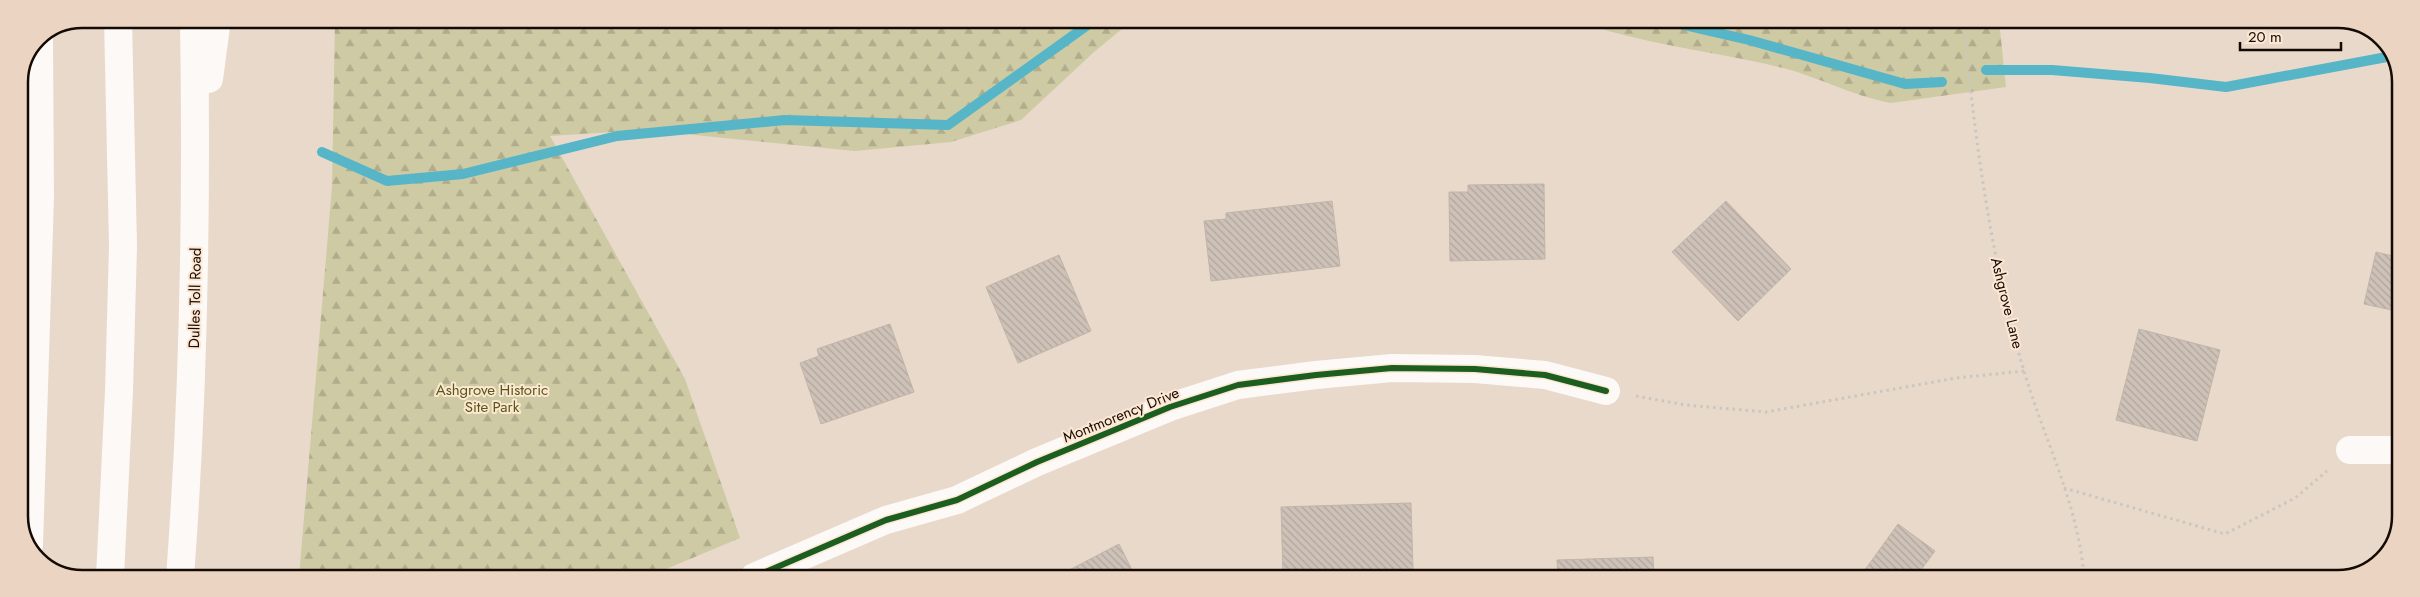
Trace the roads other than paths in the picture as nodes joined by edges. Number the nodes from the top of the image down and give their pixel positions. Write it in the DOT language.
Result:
graph roads {
  1 [pos="118,28"];
  2 [pos="194,28"];
  3 [pos="216,28"];
  4 [pos="39,49"];
  5 [pos="196,208"];
  6 [pos="1606,391"];
  7 [pos="2350,450"];
  8 [pos="2392,450"];
  9 [pos="30,528"];
  10 [pos="110,570"];
  11 [pos="180,570"];
  12 [pos="770,570"];
  1 -- 10 [label="main road"];
  2 -- 5 [label="main road, Dulles Toll Road"];
  3 -- 5 [label="main road"];
  4 -- 9 [label="main road"];
  5 -- 11 [label="main road, Dulles Toll Road"];
  6 -- 12 [label="main road, Montmorency Drive"];
  7 -- 8 [label="main road"];
}
